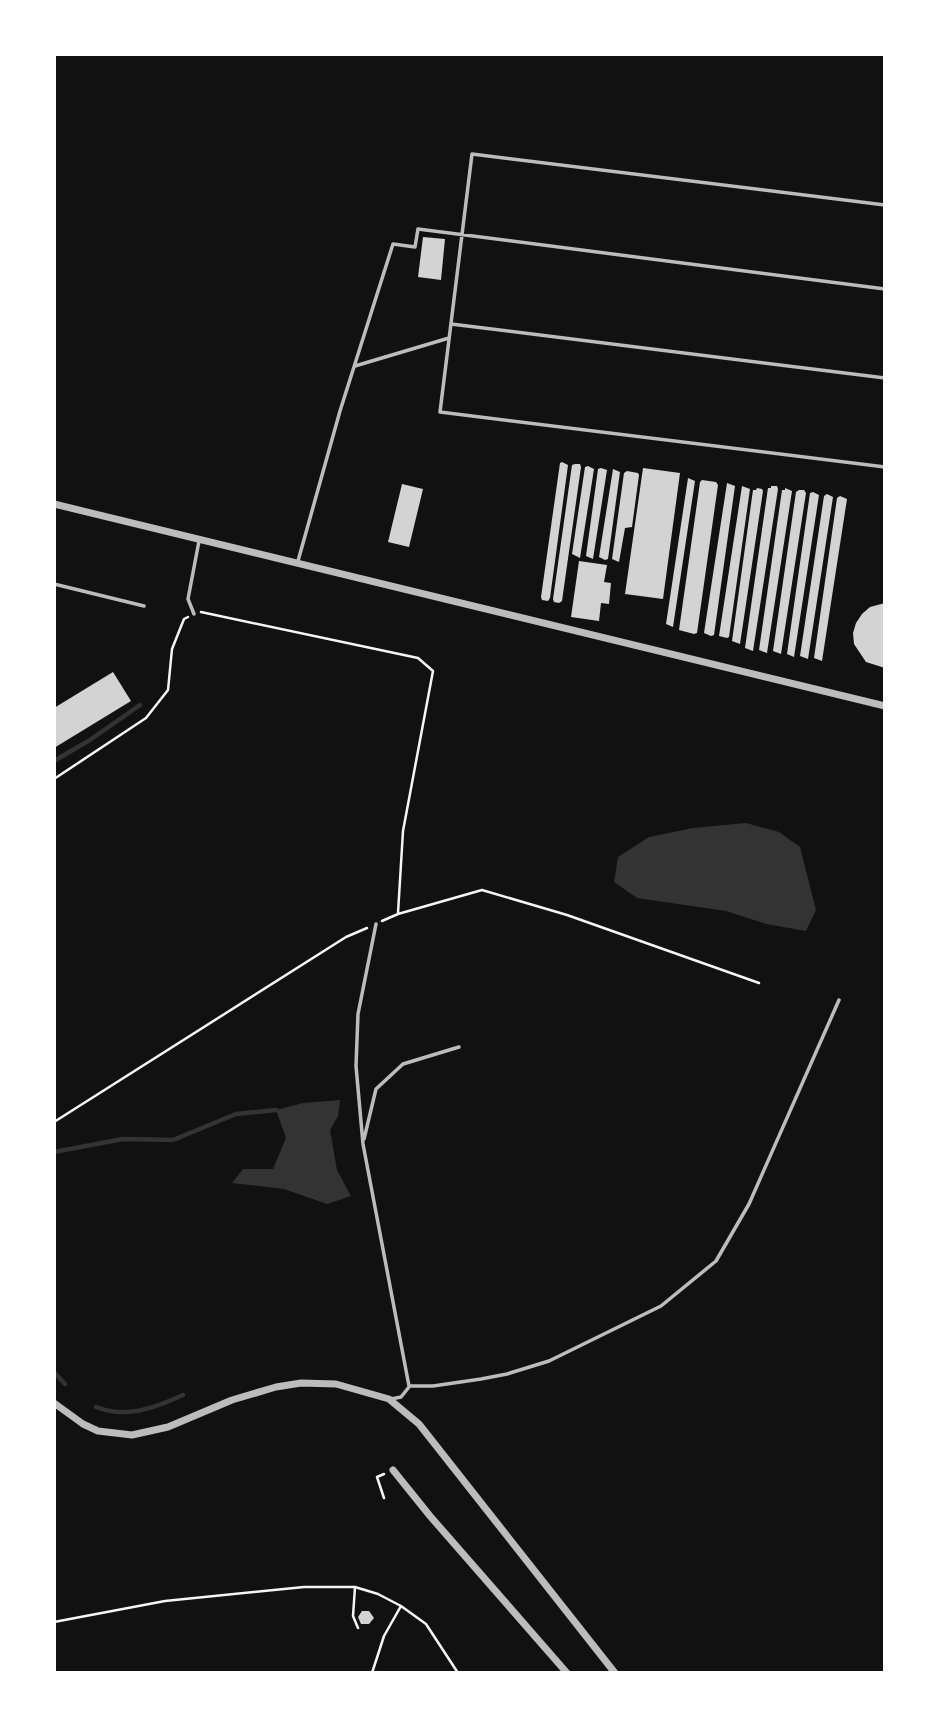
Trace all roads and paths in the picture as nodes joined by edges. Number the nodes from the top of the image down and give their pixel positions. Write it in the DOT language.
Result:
graph roads {
  1 [pos="885,205"];
  2 [pos="462,236"];
  3 [pos="885,289"];
  4 [pos="451,324"];
  5 [pos="449,338"];
  6 [pos="355,366"];
  7 [pos="885,378"];
  8 [pos="885,467"];
  9 [pos="54,504"];
  10 [pos="199,539"];
  11 [pos="298,563"];
  12 [pos="54,583"];
  13 [pos="144,606"];
  14 [pos="194,614"];
  15 [pos="885,706"];
  16 [pos="54,779"];
  17 [pos="398,914"];
  18 [pos="376,924"];
  19 [pos="759,983"];
  20 [pos="839,1000"];
  21 [pos="460,1047"];
  22 [pos="54,1122"];
  23 [pos="363,1144"];
  24 [pos="410,1386"];
  25 [pos="388,1399"];
  26 [pos="54,1403"];
  27 [pos="393,1471"];
  28 [pos="384,1498"];
  29 [pos="355,1587"];
  30 [pos="401,1606"];
  31 [pos="54,1622"];
  32 [pos="358,1628"];
  33 [pos="372,1673"];
  34 [pos="458,1673"];
  35 [pos="567,1673"];
  36 [pos="615,1673"];
  1 -- 2 [label="lane"];
  2 -- 3 [label="lane"];
  2 -- 4 [label="lane"];
  2 -- 6 [label="lane"];
  4 -- 5 [label="lane"];
  4 -- 7 [label="lane"];
  5 -- 6 [label="lane"];
  5 -- 8 [label="lane"];
  6 -- 11 [label="lane"];
  9 -- 10 [label="street"];
  10 -- 11 [label="street"];
  10 -- 14 [label="lane"];
  11 -- 15 [label="street"];
  12 -- 13 [label="lane"];
  14 -- 16 [label="path"];
  14 -- 17 [label="path"];
  17 -- 18 [label="path"];
  17 -- 19 [label="path"];
  18 -- 22 [label="path"];
  18 -- 23 [label="lane"];
  20 -- 24 [label="lane"];
  21 -- 23 [label="lane"];
  23 -- 24 [label="lane"];
  24 -- 25 [label="lane"];
  25 -- 26 [label="street"];
  25 -- 36 [label="street"];
  27 -- 28 [label="path"];
  27 -- 35 [label="street"];
  29 -- 30 [label="path"];
  29 -- 31 [label="path"];
  29 -- 32 [label="path"];
  30 -- 33 [label="path"];
  30 -- 34 [label="path"];
}
